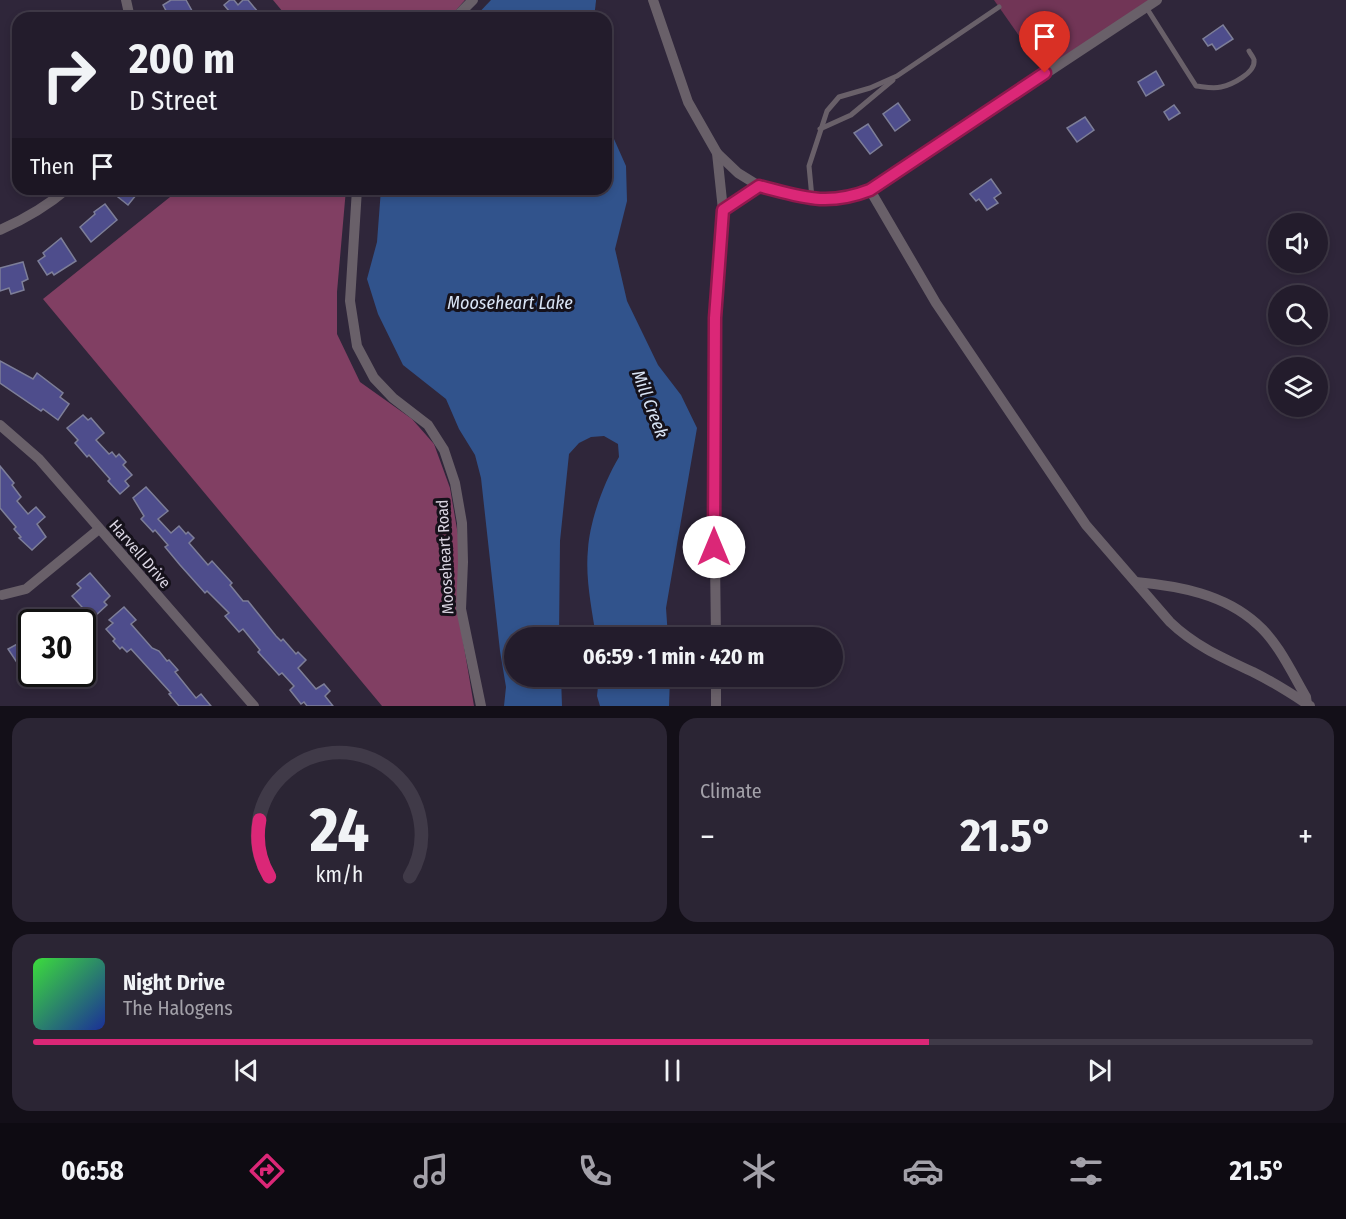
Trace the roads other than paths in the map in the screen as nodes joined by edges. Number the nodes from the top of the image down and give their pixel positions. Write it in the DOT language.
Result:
graph roads {
  1 [pos="473,0"];
  2 [pos="654,0"];
  3 [pos="1156,0"];
  4 [pos="999,7"];
  5 [pos="1146,7"];
  6 [pos="461,12"];
  7 [pos="1249,51"];
  8 [pos="897,76"];
  9 [pos="820,129"];
  10 [pos="717,153"];
  11 [pos="759,186"];
  12 [pos="870,190"];
  13 [pos="61,195"];
  14 [pos="357,195"];
  15 [pos="813,199"];
  16 [pos="723,210"];
  17 [pos="0,230"];
  18 [pos="0,425"];
  19 [pos="99,530"];
  20 [pos="1136,582"];
  21 [pos="2,595"];
  22 [pos="716,627"];
  23 [pos="716,687"];
  24 [pos="1309,705"];
  25 [pos="254,706"];
  26 [pos="482,706"];
  27 [pos="716,706"];
  1 -- 6 [label="street"];
  2 -- 10 [label="street"];
  3 -- 5 [label="street"];
  4 -- 8 [label="lane"];
  5 -- 7 [label="lane"];
  5 -- 12 [label="street"];
  8 -- 9 [label="lane"];
  8 -- 9 [label="lane"];
  9 -- 15 [label="lane"];
  10 -- 11 [label="street"];
  10 -- 16 [label="street"];
  11 -- 15 [label="street"];
  11 -- 16 [label="street"];
  12 -- 15 [label="street"];
  12 -- 20 [label="street"];
  13 -- 17 [label="street"];
  14 -- 26 [label="street, Mooseheart Road"];
  16 -- 22 [label="street"];
  18 -- 19 [label="street, Harvell Drive"];
  19 -- 21 [label="street"];
  19 -- 25 [label="street, Harvell Drive"];
  20 -- 24 [label="street"];
  20 -- 24 [label="street"];
  23 -- 27 [label="street"];
}
